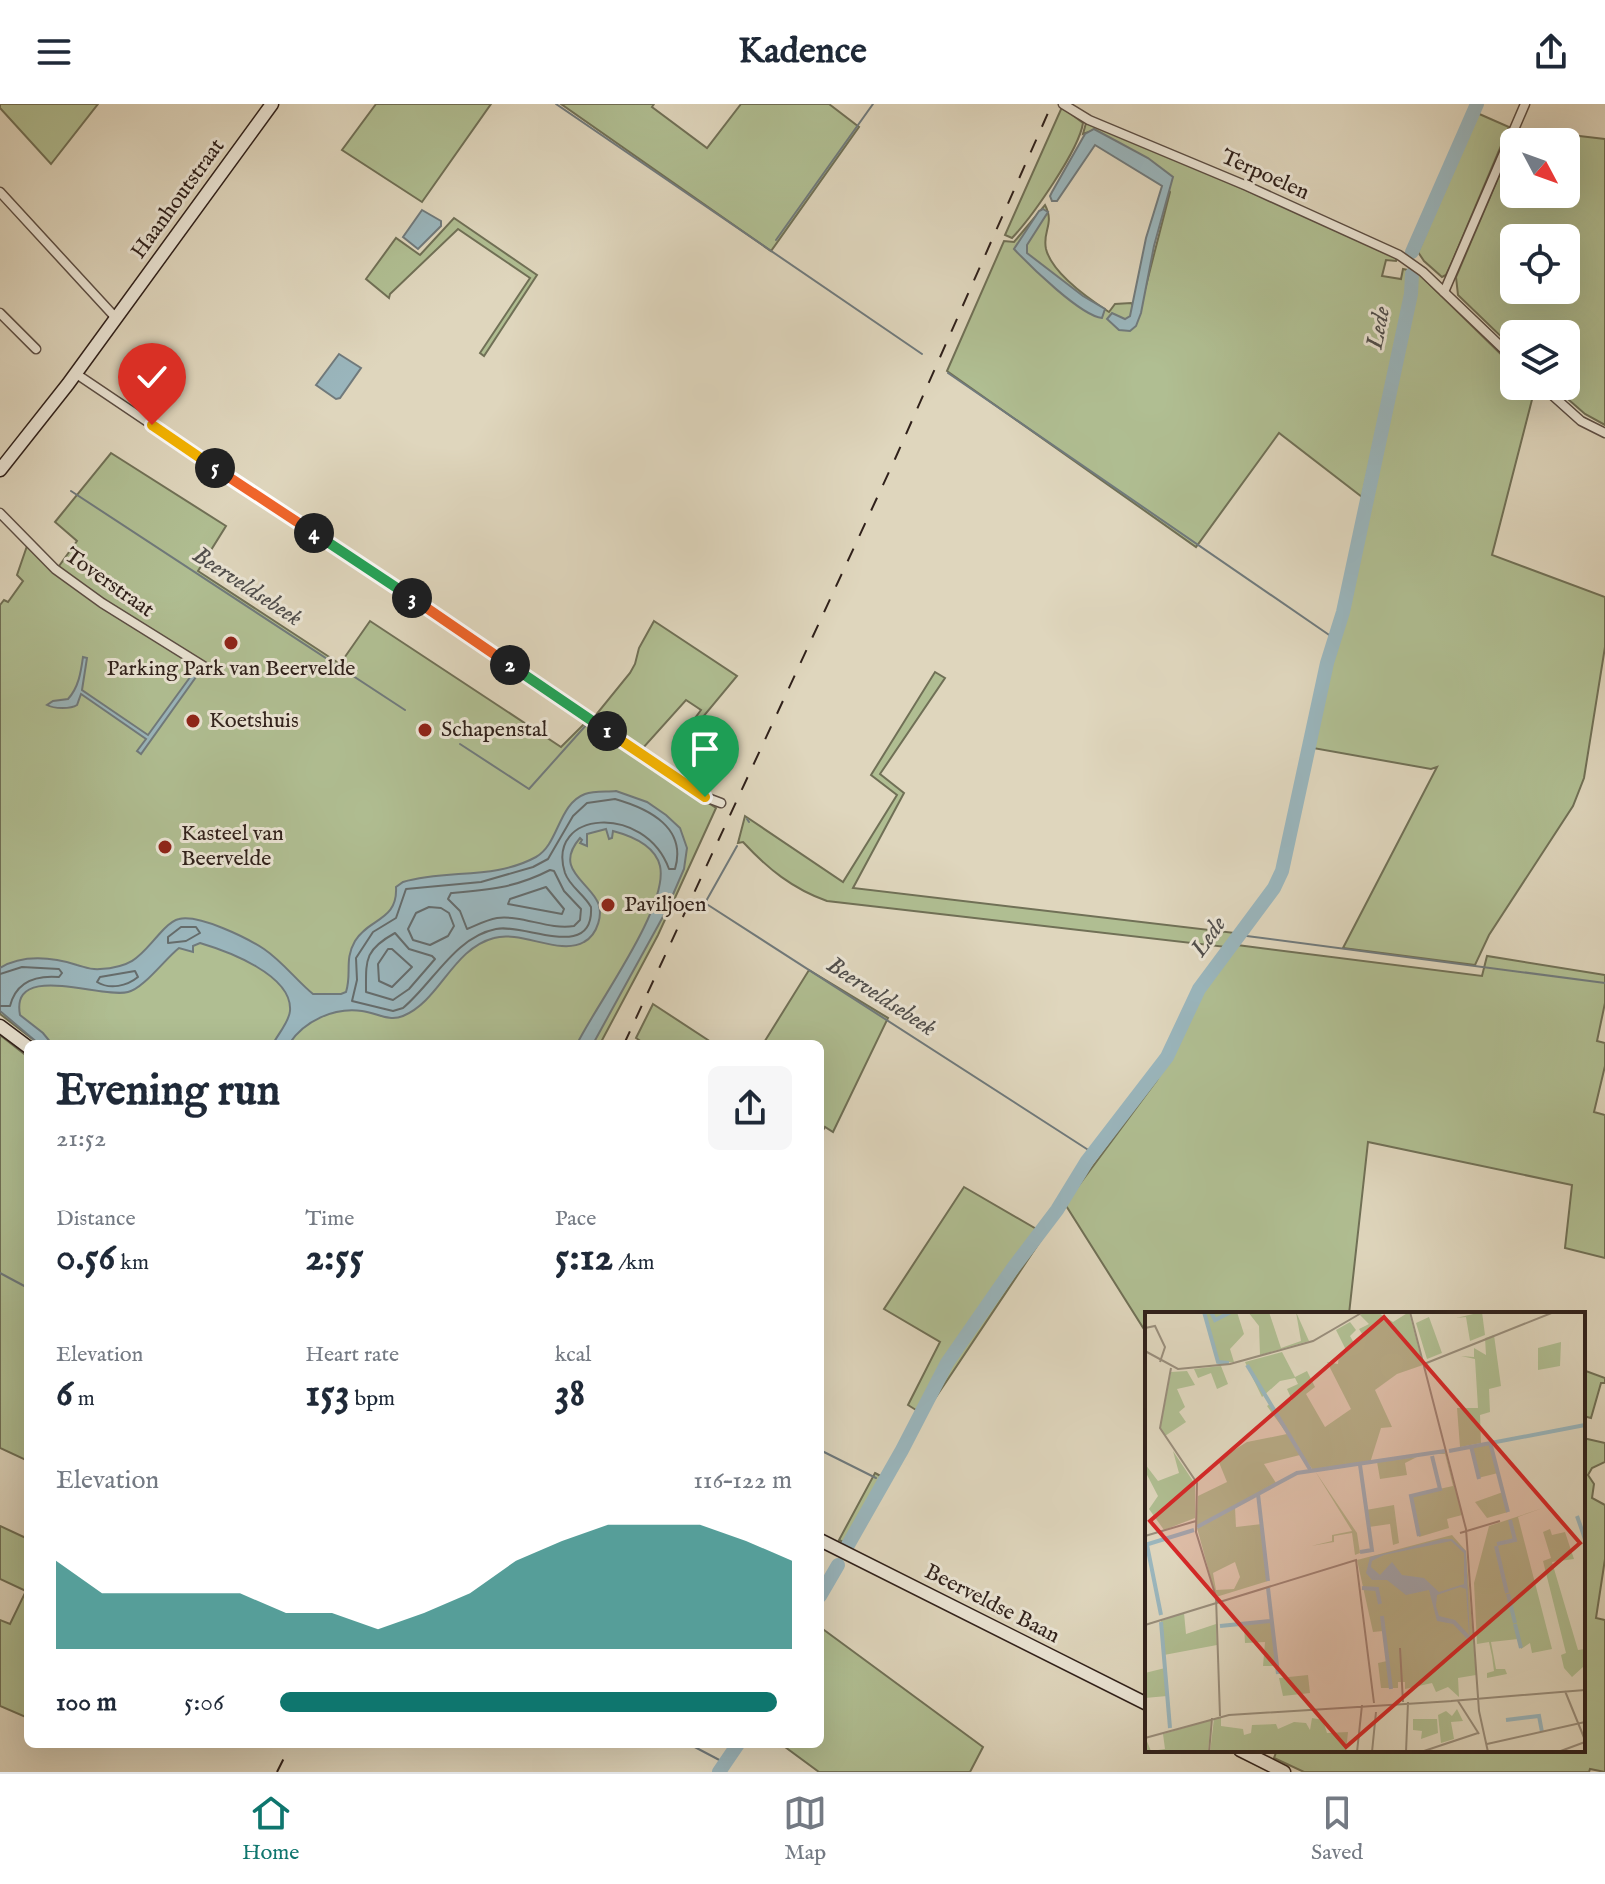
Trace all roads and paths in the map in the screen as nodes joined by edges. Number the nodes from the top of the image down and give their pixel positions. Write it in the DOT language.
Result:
graph roads {
  1 [pos="272,104"];
  2 [pos="1063,104"];
  3 [pos="1525,104"];
  4 [pos="0,192"];
  5 [pos="1444,292"];
  6 [pos="0,313"];
  7 [pos="115,317"];
  8 [pos="1500,346"];
  9 [pos="36,349"];
  10 [pos="75,373"];
  11 [pos="1558,400"];
  12 [pos="1605,433"];
  13 [pos="0,470"];
  14 [pos="0,513"];
  15 [pos="208,669"];
  16 [pos="721,803"];
  17 [pos="0,1026"];
  18 [pos="24,1044"];
  19 [pos="824,1542"];
  20 [pos="1145,1703"];
  21 [pos="1244,1752"];
  22 [pos="1279,1771"];
  1 -- 7 [label="street, Haanhoutstraat"];
  2 -- 5 [label="street, Terpoelen"];
  3 -- 5 [label="street"];
  4 -- 7 [label="street"];
  5 -- 8 [label="street, Terpoelen"];
  6 -- 9 [label="street"];
  7 -- 10 [label="street, Haanhoutstraat"];
  10 -- 13 [label="street, Haanhoutstraat"];
  10 -- 16 [label="street"];
  11 -- 12 [label="street"];
  14 -- 15 [label="street, Toverstraat"];
  17 -- 18 [label="street"];
  19 -- 20 [label="street, Beerveldse Baan"];
  21 -- 22 [label="street"];
}
